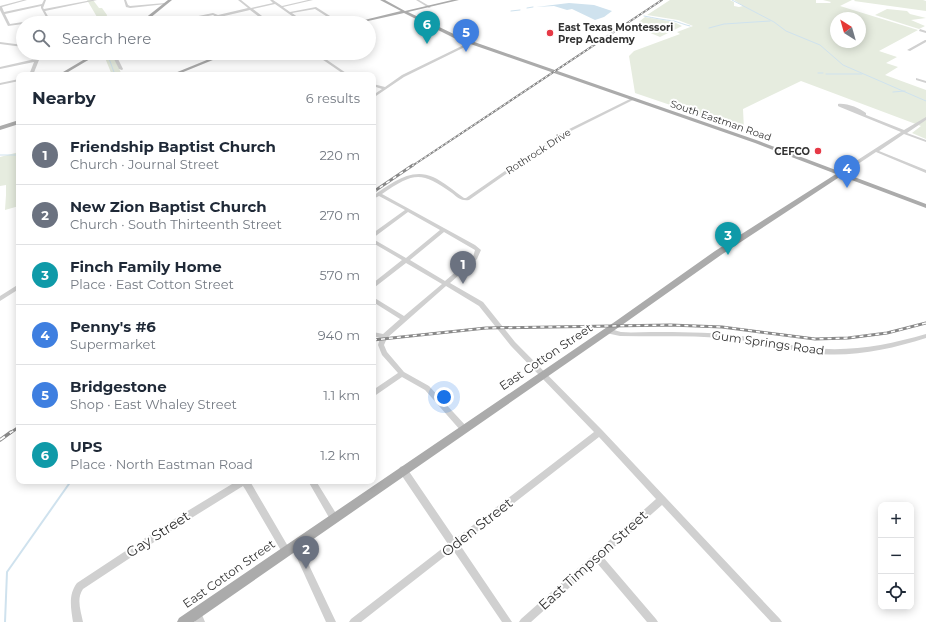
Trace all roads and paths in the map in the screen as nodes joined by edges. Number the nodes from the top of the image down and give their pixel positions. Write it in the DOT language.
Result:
graph roads {
  1 [pos="26,0"];
  2 [pos="45,0"];
  3 [pos="96,0"];
  4 [pos="125,0"];
  5 [pos="170,0"];
  6 [pos="239,0"];
  7 [pos="271,0"];
  8 [pos="312,0"];
  9 [pos="382,0"];
  10 [pos="417,0"];
  11 [pos="457,0"];
  12 [pos="304,1"];
  13 [pos="276,3"];
  14 [pos="165,4"];
  15 [pos="42,6"];
  16 [pos="430,6"];
  17 [pos="0,7"];
  18 [pos="281,7"];
  19 [pos="250,9"];
  20 [pos="44,10"];
  21 [pos="404,12"];
  22 [pos="289,13"];
  23 [pos="4,15"];
  24 [pos="47,16"];
  25 [pos="150,16"];
  26 [pos="202,16"];
  27 [pos="218,16"];
  28 [pos="260,16"];
  29 [pos="294,16"];
  30 [pos="327,16"];
  31 [pos="0,17"];
  32 [pos="376,18"];
  33 [pos="16,24"];
  34 [pos="920,30"];
  35 [pos="926,32"];
  36 [pos="926,41"];
  37 [pos="0,43"];
  38 [pos="471,43"];
  39 [pos="921,44"];
  40 [pos="16,45"];
  41 [pos="926,45"];
  42 [pos="909,50"];
  43 [pos="37,60"];
  44 [pos="86,60"];
  45 [pos="116,60"];
  46 [pos="210,60"];
  47 [pos="325,60"];
  48 [pos="0,68"];
  49 [pos="121,69"];
  50 [pos="32,72"];
  51 [pos="65,72"];
  52 [pos="180,72"];
  53 [pos="343,72"];
  54 [pos="917,79"];
  55 [pos="16,81"];
  56 [pos="926,82"];
  57 [pos="0,84"];
  58 [pos="376,86"];
  59 [pos="384,88"];
  60 [pos="376,95"];
  61 [pos="633,99"];
  62 [pos="863,115"];
  63 [pos="926,118"];
  64 [pos="16,123"];
  65 [pos="0,128"];
  66 [pos="904,132"];
  67 [pos="926,141"];
  68 [pos="876,151"];
  69 [pos="926,172"];
  70 [pos="841,173"];
  71 [pos="379,194"];
  72 [pos="376,196"];
  73 [pos="926,206"];
  74 [pos="408,210"];
  75 [pos="444,230"];
  76 [pos="376,234"];
  77 [pos="376,243"];
  78 [pos="406,260"];
  79 [pos="447,282"];
  80 [pos="376,284"];
  81 [pos="16,288"];
  82 [pos="0,299"];
  83 [pos="376,301"];
  84 [pos="405,320"];
  85 [pos="608,331"];
  86 [pos="376,335"];
  87 [pos="926,336"];
  88 [pos="384,337"];
  89 [pos="381,345"];
  90 [pos="376,346"];
  91 [pos="402,374"];
  92 [pos="544,375"];
  93 [pos="376,392"];
  94 [pos="464,429"];
  95 [pos="599,432"];
  96 [pos="403,470"];
  97 [pos="240,484"];
  98 [pos="246,484"];
  99 [pos="314,484"];
  100 [pos="662,499"];
  101 [pos="334,518"];
  102 [pos="295,545"];
  103 [pos="453,545"];
  104 [pos="286,551"];
  105 [pos="597,556"];
  106 [pos="199,617"];
  107 [pos="78,622"];
  108 [pos="183,622"];
  109 [pos="331,622"];
  110 [pos="354,622"];
  111 [pos="507,622"];
  112 [pos="524,622"];
  113 [pos="653,622"];
  114 [pos="777,622"];
  1 -- 17 [label="street"];
  2 -- 15 [label="street"];
  3 -- 20 [label="street"];
  4 -- 14 [label="street"];
  5 -- 14 [label="main road"];
  6 -- 19 [label="street"];
  7 -- 13 [label="street"];
  8 -- 12 [label="street"];
  9 -- 21 [label="main road, South Eastman Road"];
  10 -- 16 [label="street"];
  11 -- 16 [label="main road"];
  12 -- 18 [label="street"];
  13 -- 18 [label="street"];
  13 -- 19 [label="street"];
  14 -- 25 [label="main road"];
  15 -- 20 [label="street"];
  15 -- 23 [label="street"];
  16 -- 21 [label="main road"];
  17 -- 23 [label="street"];
  18 -- 22 [label="street"];
  19 -- 27 [label="street"];
  19 -- 28 [label="street"];
  20 -- 24 [label="street"];
  21 -- 32 [label="main road"];
  21 -- 38 [label="main road, South Eastman Road"];
  22 -- 29 [label="street"];
  22 -- 30 [label="street"];
  23 -- 31 [label="street"];
  23 -- 33 [label="street"];
  26 -- 27 [label="street"];
  34 -- 35 [label="street"];
  36 -- 39 [label="street"];
  37 -- 40 [label="street"];
  38 -- 59 [label="street"];
  38 -- 61 [label="main road, South Eastman Road"];
  39 -- 41 [label="street"];
  39 -- 42 [label="street"];
  43 -- 48 [label="street"];
  43 -- 50 [label="street"];
  44 -- 51 [label="main road"];
  45 -- 49 [label="street"];
  46 -- 52 [label="main road"];
  47 -- 53 [label="street"];
  54 -- 56 [label="street"];
  55 -- 57 [label="street"];
  58 -- 59 [label="street"];
  59 -- 60 [label="street"];
  61 -- 70 [label="main road, South Eastman Road"];
  61 -- 71 [label="street, Rothrock Drive"];
  62 -- 62 [label="street"];
  62 -- 66 [label="street"];
  63 -- 66 [label="street, East Cotton Street"];
  64 -- 65 [label="main road"];
  66 -- 67 [label="street"];
  66 -- 68 [label="street, East Cotton Street"];
  68 -- 69 [label="street"];
  68 -- 70 [label="street, East Cotton Street"];
  70 -- 73 [label="main road, South Eastman Road"];
  70 -- 85 [label="main road, East Cotton Street"];
  71 -- 72 [label="street"];
  71 -- 74 [label="street"];
  74 -- 75 [label="street"];
  74 -- 76 [label="street"];
  75 -- 78 [label="street"];
  75 -- 79 [label="street"];
  77 -- 78 [label="street"];
  78 -- 79 [label="street"];
  78 -- 80 [label="street"];
  79 -- 84 [label="street"];
  79 -- 92 [label="street"];
  81 -- 82 [label="street"];
  83 -- 84 [label="street"];
  84 -- 88 [label="street"];
  85 -- 87 [label="street, Gum Springs Road"];
  85 -- 92 [label="main road, East Cotton Street"];
  86 -- 88 [label="street"];
  88 -- 89 [label="street"];
  89 -- 90 [label="street"];
  89 -- 91 [label="street"];
  91 -- 93 [label="street"];
  91 -- 94 [label="street"];
  92 -- 94 [label="main road, East Cotton Street"];
  92 -- 95 [label="street"];
  94 -- 96 [label="main road, East Cotton Street"];
  95 -- 100 [label="street"];
  95 -- 103 [label="street, Oden Street"];
  96 -- 101 [label="main road, East Cotton Street"];
  96 -- 103 [label="street"];
  97 -- 107 [label="street, Gay Street"];
  98 -- 104 [label="street, Gay Street"];
  99 -- 101 [label="street"];
  100 -- 105 [label="street, East Timpson Street"];
  100 -- 114 [label="street"];
  101 -- 102 [label="main road, East Cotton Street"];
  102 -- 104 [label="main road, East Cotton Street"];
  102 -- 109 [label="street"];
  103 -- 110 [label="street, Oden Street"];
  103 -- 111 [label="street"];
  104 -- 106 [label="main road, East Cotton Street"];
  105 -- 112 [label="street, East Timpson Street"];
  105 -- 113 [label="street"];
  106 -- 108 [label="main road, East Cotton Street"];
}
